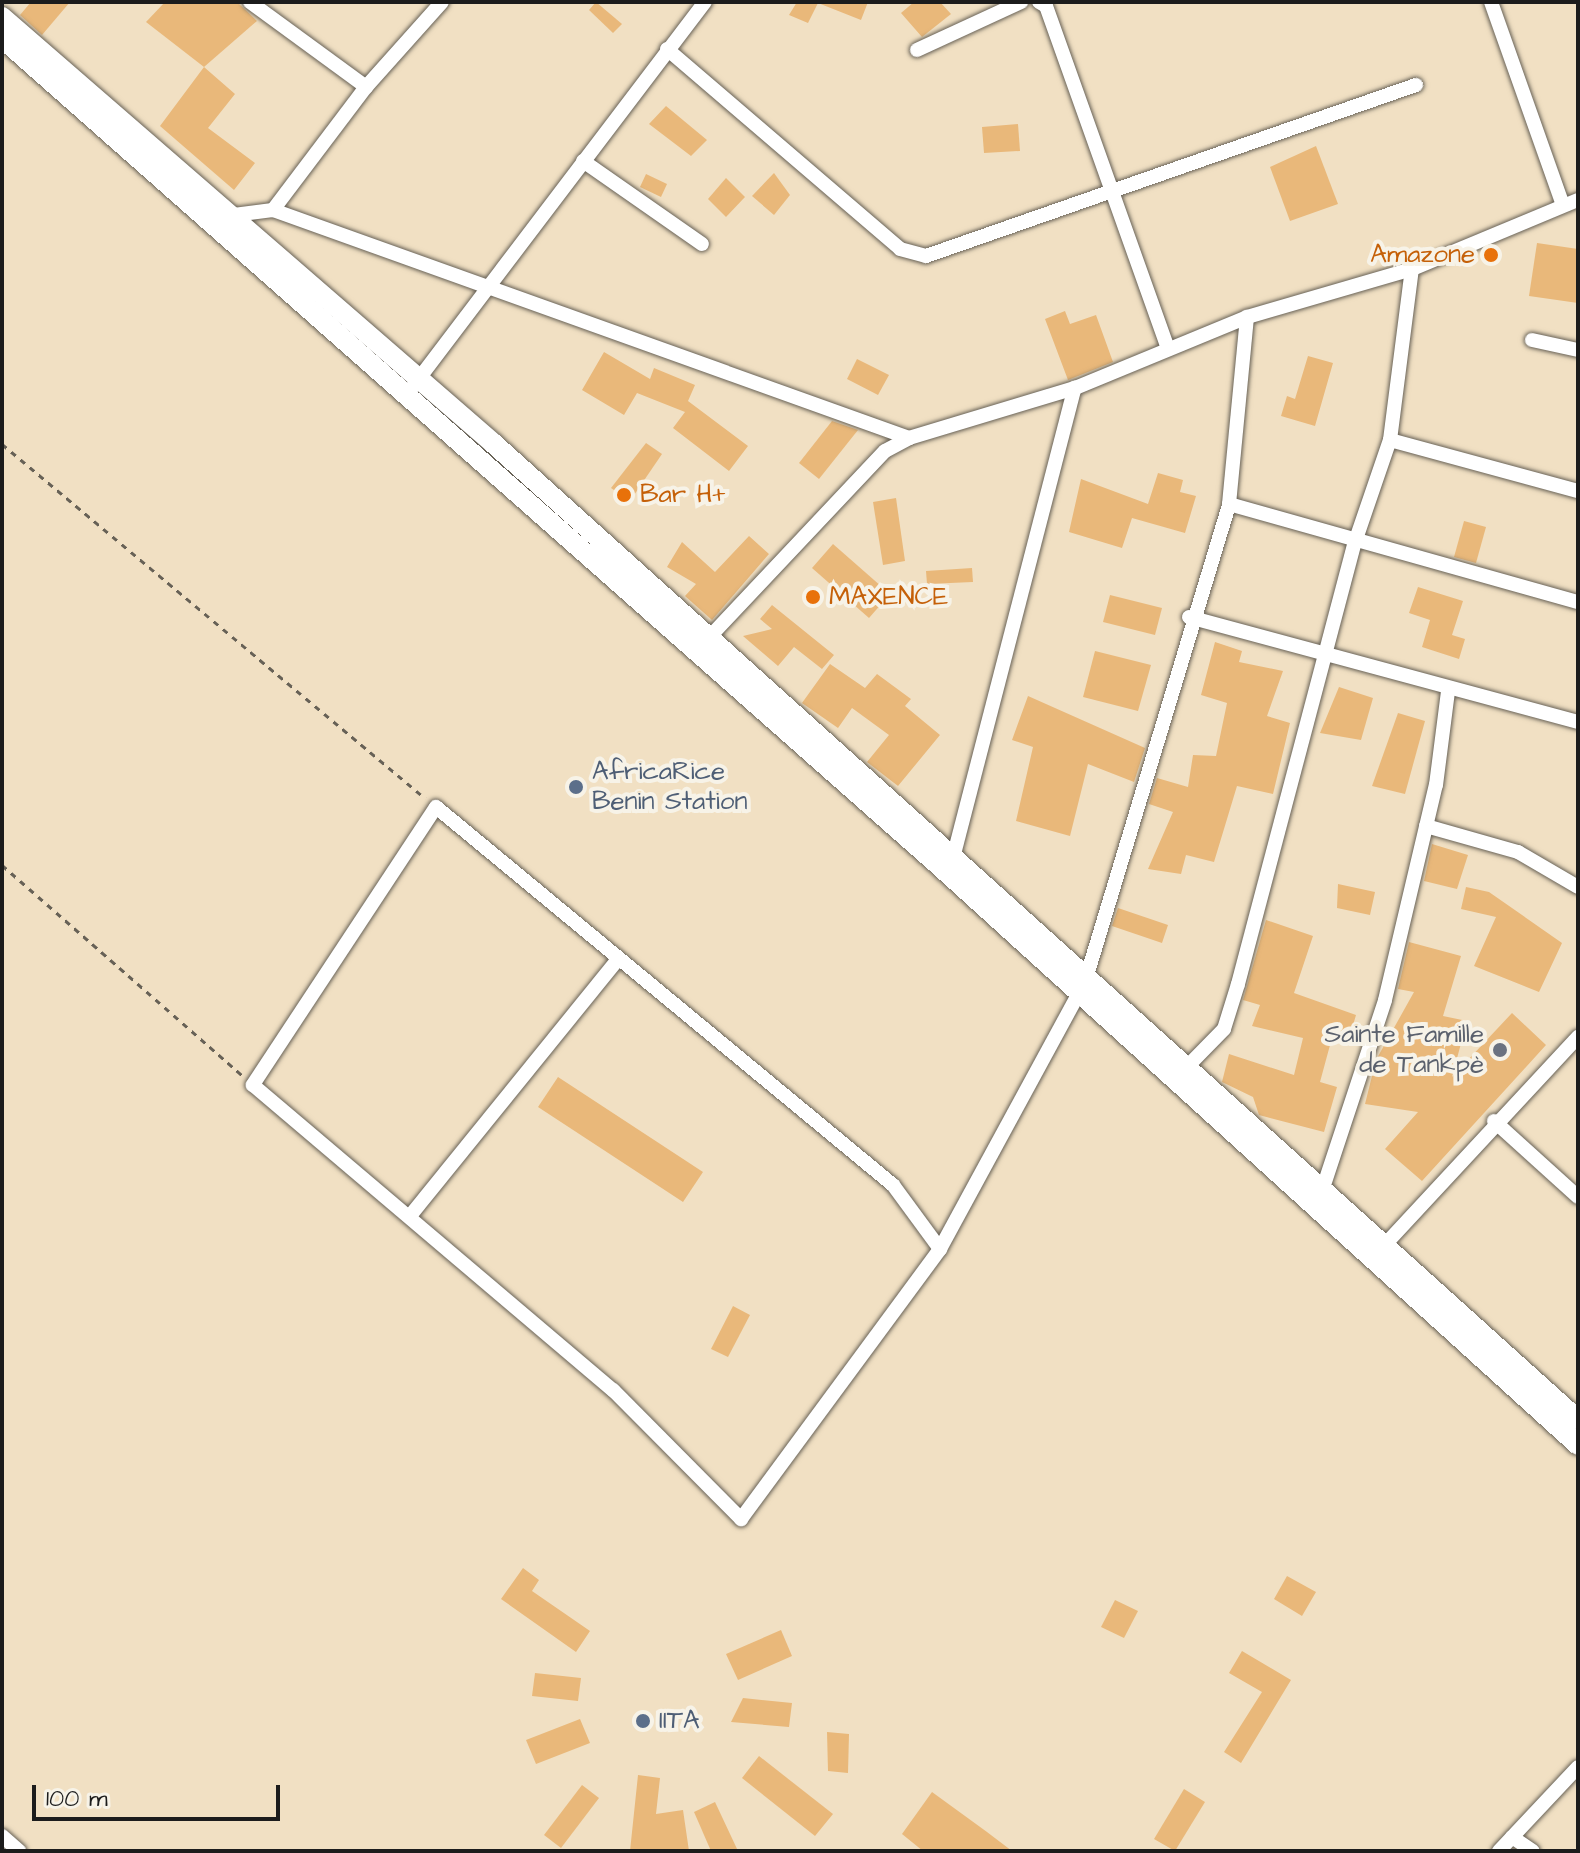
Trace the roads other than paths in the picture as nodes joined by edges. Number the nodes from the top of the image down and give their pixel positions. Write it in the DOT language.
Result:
graph roads {
  1 [pos="250,2"];
  2 [pos="442,2"];
  3 [pos="705,2"];
  4 [pos="1021,2"];
  5 [pos="1039,2"];
  6 [pos="1491,2"];
  7 [pos="2,17"];
  8 [pos="2,38"];
  9 [pos="667,49"];
  10 [pos="917,50"];
  11 [pos="1416,85"];
  12 [pos="366,87"];
  13 [pos="583,161"];
  14 [pos="1113,194"];
  15 [pos="1578,200"];
  16 [pos="1563,205"];
  17 [pos="273,210"];
  18 [pos="220,222"];
  19 [pos="702,244"];
  20 [pos="1412,269"];
  21 [pos="491,285"];
  22 [pos="1247,317"];
  23 [pos="1532,340"];
  24 [pos="1167,345"];
  25 [pos="1578,350"];
  26 [pos="1075,388"];
  27 [pos="412,390"];
  28 [pos="909,438"];
  29 [pos="1390,440"];
  30 [pos="1578,491"];
  31 [pos="1229,504"];
  32 [pos="1355,542"];
  33 [pos="1578,602"];
  34 [pos="1189,617"];
  35 [pos="710,638"];
  36 [pos="694,653"];
  37 [pos="1325,655"];
  38 [pos="1448,691"];
  39 [pos="1578,722"];
  40 [pos="1426,826"];
  41 [pos="950,865"];
  42 [pos="1578,887"];
  43 [pos="618,959"];
  44 [pos="1082,990"];
  45 [pos="1578,1037"];
  46 [pos="1180,1074"];
  47 [pos="1494,1121"];
  48 [pos="1325,1191"];
  49 [pos="1578,1197"];
  50 [pos="1312,1208"];
  51 [pos="410,1216"];
  52 [pos="1386,1247"];
  53 [pos="940,1249"];
  54 [pos="1365,1256"];
  55 [pos="1578,1420"];
  56 [pos="1578,1445"];
  57 [pos="1578,1767"];
  58 [pos="2,1836"];
  59 [pos="1512,1837"];
  60 [pos="19,1851"];
  61 [pos="1499,1851"];
  62 [pos="1533,1851"];
  1 -- 12 [label="street"];
  2 -- 12 [label="street"];
  3 -- 9 [label="street"];
  4 -- 10 [label="street"];
  5 -- 14 [label="street"];
  6 -- 16 [label="street"];
  7 -- 18 [label="main road"];
  8 -- 18 [label="main road"];
  9 -- 13 [label="street"];
  9 -- 14 [label="street"];
  11 -- 14 [label="street"];
  12 -- 17 [label="street"];
  13 -- 19 [label="street"];
  13 -- 21 [label="street"];
  14 -- 24 [label="street"];
  15 -- 16 [label="street"];
  16 -- 20 [label="street"];
  17 -- 18 [label="street"];
  17 -- 21 [label="street"];
  18 -- 27 [label="main road"];
  20 -- 22 [label="street"];
  20 -- 29 [label="street"];
  21 -- 27 [label="street"];
  21 -- 28 [label="street"];
  22 -- 24 [label="street"];
  22 -- 31 [label="street"];
  23 -- 25 [label="street"];
  24 -- 26 [label="street"];
  26 -- 28 [label="street"];
  26 -- 41 [label="street"];
  27 -- 35 [label="main road"];
  27 -- 36 [label="main road"];
  28 -- 35 [label="street"];
  29 -- 30 [label="street"];
  29 -- 32 [label="street"];
  31 -- 32 [label="street"];
  31 -- 34 [label="street"];
  32 -- 33 [label="street"];
  32 -- 37 [label="street"];
  34 -- 37 [label="street"];
  34 -- 44 [label="street"];
  35 -- 36 [label="street"];
  35 -- 41 [label="main road"];
  36 -- 41 [label="main road"];
  37 -- 38 [label="street"];
  37 -- 46 [label="street"];
  38 -- 39 [label="street"];
  38 -- 40 [label="street"];
  40 -- 42 [label="street"];
  40 -- 48 [label="street"];
  41 -- 44 [label="main road"];
  43 -- 51 [label="street"];
  43 -- 51 [label="street"];
  43 -- 53 [label="street"];
  44 -- 46 [label="main road"];
  44 -- 53 [label="street"];
  45 -- 47 [label="street"];
  46 -- 48 [label="main road"];
  46 -- 50 [label="main road"];
  47 -- 49 [label="street"];
  47 -- 52 [label="street"];
  48 -- 50 [label="street"];
  48 -- 52 [label="main road"];
  50 -- 54 [label="main road"];
  51 -- 53 [label="street"];
  52 -- 54 [label="street"];
  52 -- 55 [label="main road"];
  54 -- 56 [label="main road"];
  57 -- 59 [label="street"];
  58 -- 60 [label="street"];
  59 -- 61 [label="street"];
  59 -- 62 [label="street"];
}
